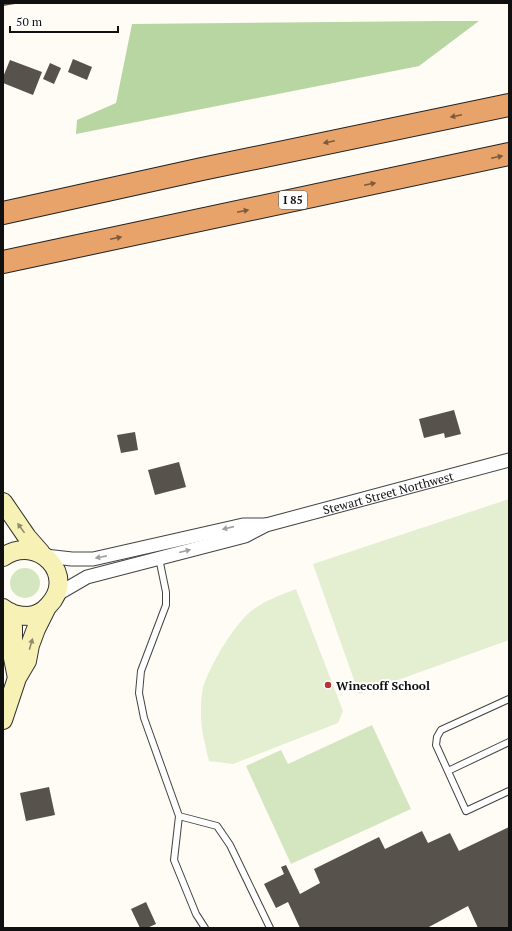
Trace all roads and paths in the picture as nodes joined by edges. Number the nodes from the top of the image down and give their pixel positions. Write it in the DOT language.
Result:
graph roads {
  1 [pos="509,105"];
  2 [pos="509,154"];
  3 [pos="202,169"];
  4 [pos="3,198"];
  5 [pos="3,213"];
  6 [pos="78,246"];
  7 [pos="3,262"];
  8 [pos="3,270"];
  9 [pos="509,460"];
  10 [pos="3,502"];
  11 [pos="266,525"];
  12 [pos="43,554"];
  13 [pos="3,557"];
  14 [pos="159,558"];
  15 [pos="51,602"];
  16 [pos="5,610"];
  17 [pos="17,678"];
  18 [pos="509,699"];
  19 [pos="3,720"];
  20 [pos="509,742"];
  21 [pos="448,771"];
  22 [pos="509,791"];
  23 [pos="179,816"];
  24 [pos="204,928"];
  25 [pos="270,928"];
  1 -- 3 [label="highway, one-way"];
  6 -- 2 [label="highway, I 85, one-way"];
  3 -- 4 [label="highway"];
  3 -- 5 [label="highway"];
  6 -- 7 [label="highway, I 85"];
  6 -- 8 [label="highway"];
  9 -- 11 [label="street, Stewart Street Northwest"];
  12 -- 10 [label="street, one-way"];
  11 -- 12 [label="street, Stewart Street Northwest, one-way"];
  14 -- 11 [label="street, Stewart Street Northwest, one-way"];
  12 -- 13 [label="street"];
  12 -- 15 [label="street"];
  14 -- 15 [label="street, Stewart Street Northwest"];
  14 -- 23 [label="lane"];
  15 -- 16 [label="street"];
  17 -- 15 [label="street, one-way"];
  16 -- 17 [label="street"];
  17 -- 19 [label="street"];
  18 -- 21 [label="lane"];
  20 -- 21 [label="lane"];
  21 -- 22 [label="lane"];
  23 -- 24 [label="lane"];
  23 -- 25 [label="lane"];
}
